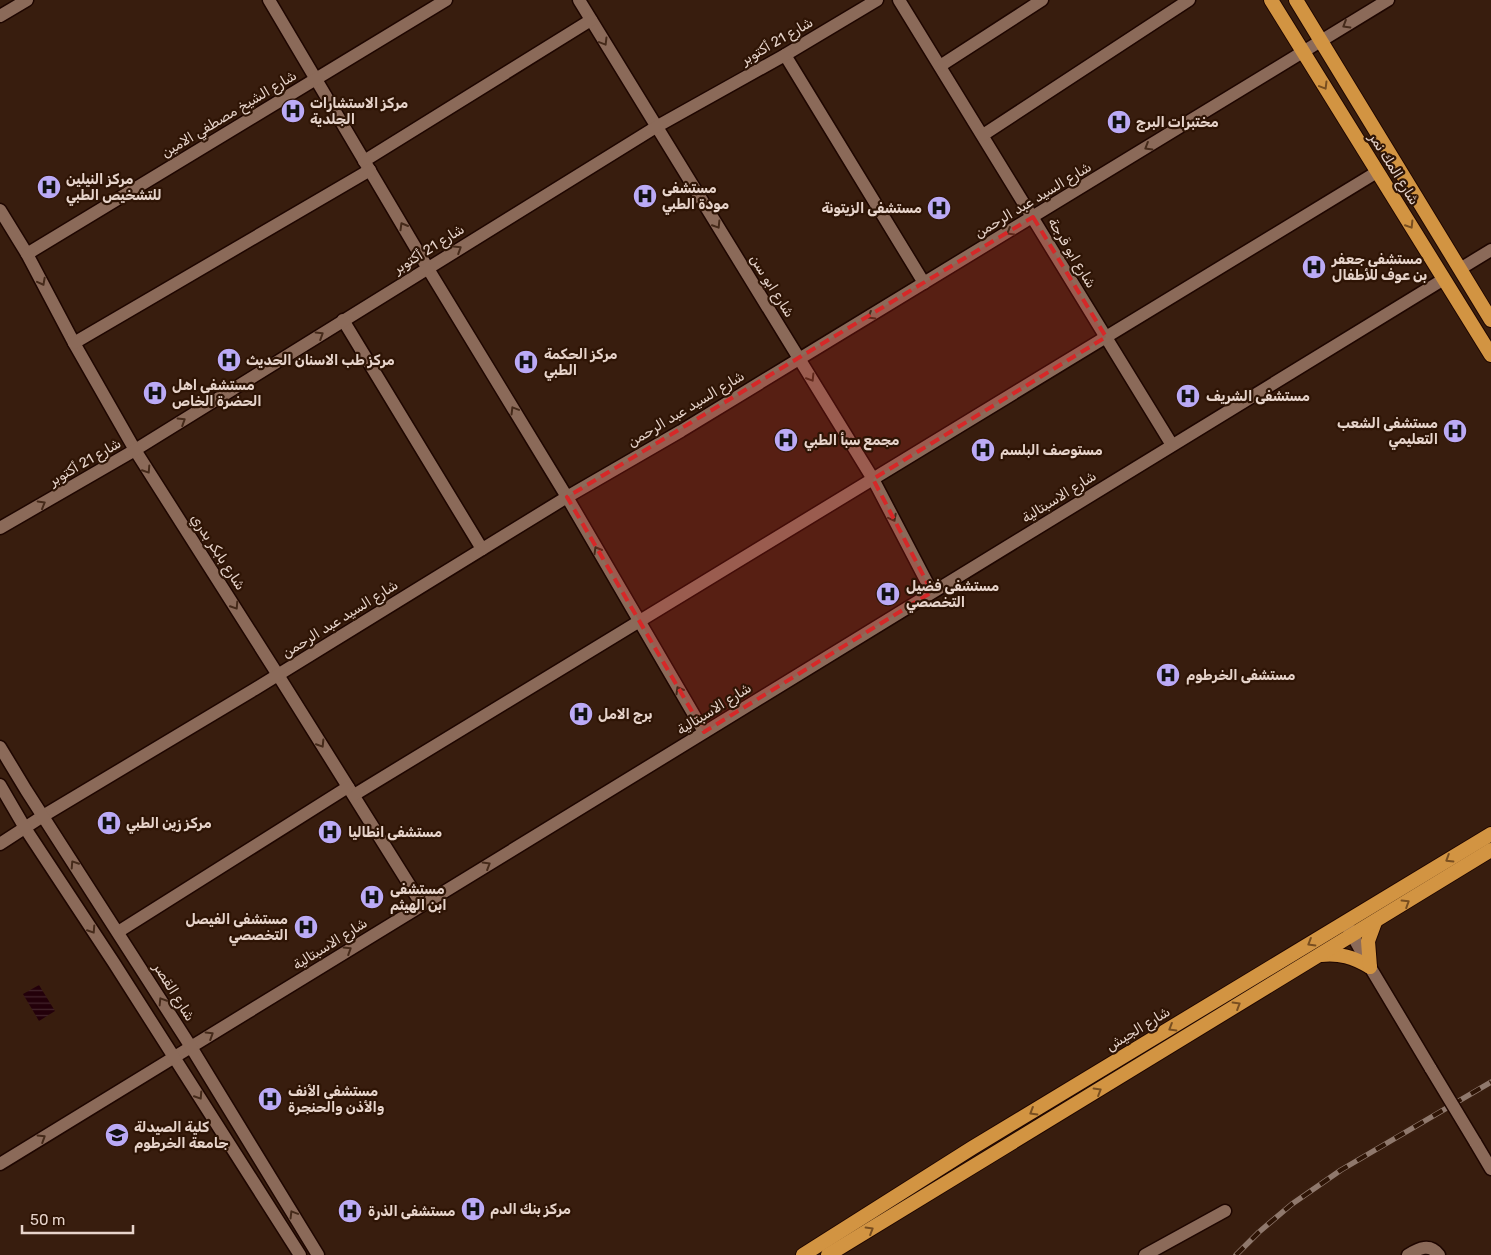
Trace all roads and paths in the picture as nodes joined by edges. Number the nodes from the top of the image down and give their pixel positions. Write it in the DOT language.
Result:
graph roads {
  1 [pos="27,0"];
  2 [pos="269,0"];
  3 [pos="446,0"];
  4 [pos="580,0"];
  5 [pos="877,0"];
  6 [pos="900,0"];
  7 [pos="1042,0"];
  8 [pos="1189,0"];
  9 [pos="1271,0"];
  10 [pos="1296,0"];
  11 [pos="1388,0"];
  12 [pos="0,16"];
  13 [pos="591,20"];
  14 [pos="1322,40"];
  15 [pos="1304,52"];
  16 [pos="785,55"];
  17 [pos="940,66"];
  18 [pos="315,80"];
  19 [pos="656,126"];
  20 [pos="983,135"];
  21 [pos="367,165"];
  22 [pos="1377,172"];
  23 [pos="0,210"];
  24 [pos="1033,217"];
  25 [pos="1491,250"];
  26 [pos="27,254"];
  27 [pos="427,268"];
  28 [pos="1460,269"];
  29 [pos="1444,279"];
  30 [pos="924,283"];
  31 [pos="343,320"];
  32 [pos="1491,320"];
  33 [pos="1106,337"];
  34 [pos="74,343"];
  35 [pos="1491,355"];
  36 [pos="799,359"];
  37 [pos="1172,445"];
  38 [pos="135,450"];
  39 [pos="873,479"];
  40 [pos="567,497"];
  41 [pos="0,528"];
  42 [pos="482,549"];
  43 [pos="932,592"];
  44 [pos="638,621"];
  45 [pos="278,675"];
  46 [pos="704,732"];
  47 [pos="0,747"];
  48 [pos="0,785"];
  49 [pos="351,791"];
  50 [pos="43,816"];
  51 [pos="25,828"];
  52 [pos="1491,834"];
  53 [pos="0,844"];
  54 [pos="1491,850"];
  55 [pos="422,905"];
  56 [pos="1345,922"];
  57 [pos="1375,922"];
  58 [pos="118,932"];
  59 [pos="1352,935"];
  60 [pos="1318,956"];
  61 [pos="1370,967"];
  62 [pos="191,1047"];
  63 [pos="174,1057"];
  64 [pos="0,1164"];
  65 [pos="1491,1168"];
  66 [pos="907,1190"];
  67 [pos="916,1202"];
  68 [pos="1225,1211"];
  69 [pos="300,1255"];
  70 [pos="318,1255"];
  71 [pos="803,1255"];
  72 [pos="828,1255"];
  73 [pos="1145,1255"];
  74 [pos="1408,1255"];
  75 [pos="1439,1255"];
  1 -- 12 [label="street"];
  2 -- 18 [label="street"];
  3 -- 18 [label="street, شارع الشيخ مصطفي الامين"];
  4 -- 13 [label="street, شارع ابو سن"];
  5 -- 16 [label="street, شارع 21 أكتوبر"];
  6 -- 17 [label="street, شارع ابو قرجة"];
  7 -- 17 [label="street"];
  8 -- 20 [label="street"];
  9 -- 15 [label="highway, شارع المك نمر"];
  10 -- 14 [label="highway, شارع المك نمر"];
  11 -- 14 [label="street, شارع السيد عبد الرحمن, one-way"];
  13 -- 19 [label="street, شارع ابو سن, one-way"];
  13 -- 21 [label="street"];
  14 -- 15 [label="street, شارع السيد عبد الرحمن"];
  14 -- 28 [label="highway, شارع المك نمر"];
  15 -- 22 [label="highway, شارع المك نمر, one-way"];
  15 -- 24 [label="street, شارع السيد عبد الرحمن, one-way"];
  16 -- 19 [label="street, شارع 21 أكتوبر"];
  16 -- 30 [label="street"];
  17 -- 20 [label="street, شارع ابو قرجة"];
  18 -- 21 [label="street"];
  18 -- 26 [label="street, شارع الشيخ مصطفي الامين"];
  27 -- 19 [label="street, شارع 21 أكتوبر, one-way"];
  19 -- 36 [label="street, شارع ابو سن, one-way"];
  20 -- 24 [label="street, شارع ابو قرجة"];
  27 -- 21 [label="street, one-way"];
  21 -- 34 [label="street"];
  22 -- 29 [label="highway, شارع المك نمر, one-way"];
  22 -- 33 [label="street"];
  23 -- 26 [label="street, شارع بابكر بدري"];
  24 -- 30 [label="street, شارع السيد عبد الرحمن, one-way"];
  24 -- 33 [label="street, شارع ابو قرجة"];
  25 -- 28 [label="street"];
  26 -- 34 [label="street, شارع بابكر بدري, one-way"];
  27 -- 31 [label="street, شارع 21 أكتوبر"];
  40 -- 27 [label="street, one-way"];
  28 -- 32 [label="highway, شارع المك نمر"];
  29 -- 35 [label="highway, شارع المك نمر"];
  29 -- 37 [label="street, شارع الاسبتالية"];
  30 -- 36 [label="street, شارع السيد عبد الرحمن, one-way"];
  38 -- 31 [label="street, شارع 21 أكتوبر, one-way"];
  31 -- 42 [label="street"];
  33 -- 37 [label="street, شارع ابو قرجة"];
  33 -- 39 [label="street"];
  34 -- 38 [label="street, شارع بابكر بدري"];
  36 -- 39 [label="street, شارع ابو سن, one-way"];
  36 -- 40 [label="street, شارع السيد عبد الرحمن"];
  37 -- 43 [label="street, شارع الاسبتالية"];
  41 -- 38 [label="street, شارع 21 أكتوبر, one-way"];
  38 -- 45 [label="street, شارع بابكر بدري, one-way"];
  39 -- 43 [label="street, شارع ابو سن, one-way"];
  39 -- 44 [label="street"];
  40 -- 42 [label="street, شارع السيد عبد الرحمن"];
  44 -- 40 [label="street, one-way"];
  42 -- 45 [label="street, شارع السيد عبد الرحمن"];
  43 -- 46 [label="street, شارع الاسبتالية"];
  46 -- 44 [label="street, one-way"];
  44 -- 49 [label="street"];
  45 -- 49 [label="street, شارع بابكر بدري, one-way"];
  45 -- 50 [label="street, شارع السيد عبد الرحمن"];
  55 -- 46 [label="street, شارع الاسبتالية, one-way"];
  47 -- 50 [label="street, شارع القصر"];
  48 -- 51 [label="street"];
  49 -- 55 [label="street, شارع بابكر بدري"];
  49 -- 58 [label="street"];
  50 -- 51 [label="street, شارع السيد عبد الرحمن"];
  58 -- 50 [label="street, شارع القصر, one-way"];
  51 -- 53 [label="street, شارع السيد عبد الرحمن"];
  51 -- 63 [label="street, one-way"];
  52 -- 56 [label="highway, شارع الجيش, one-way"];
  57 -- 54 [label="highway, one-way"];
  62 -- 55 [label="street, شارع الاسبتالية, one-way"];
  56 -- 59 [label="street"];
  56 -- 66 [label="highway, شارع الجيش, one-way"];
  57 -- 59 [label="highway"];
  57 -- 61 [label="highway"];
  62 -- 58 [label="street, شارع القصر, one-way"];
  59 -- 60 [label="highway"];
  59 -- 61 [label="street"];
  60 -- 61 [label="highway"];
  67 -- 60 [label="highway, one-way"];
  61 -- 65 [label="street, bridge"];
  62 -- 63 [label="street, شارع الاسبتالية"];
  70 -- 62 [label="street, شارع القصر, one-way"];
  64 -- 63 [label="street, شارع الاسبتالية, one-way"];
  63 -- 69 [label="street, one-way"];
  66 -- 67 [label="highway"];
  66 -- 71 [label="highway, شارع الجيش"];
  72 -- 67 [label="highway, one-way"];
  68 -- 73 [label="street"];
  74 -- 75 [label="street"];
}
